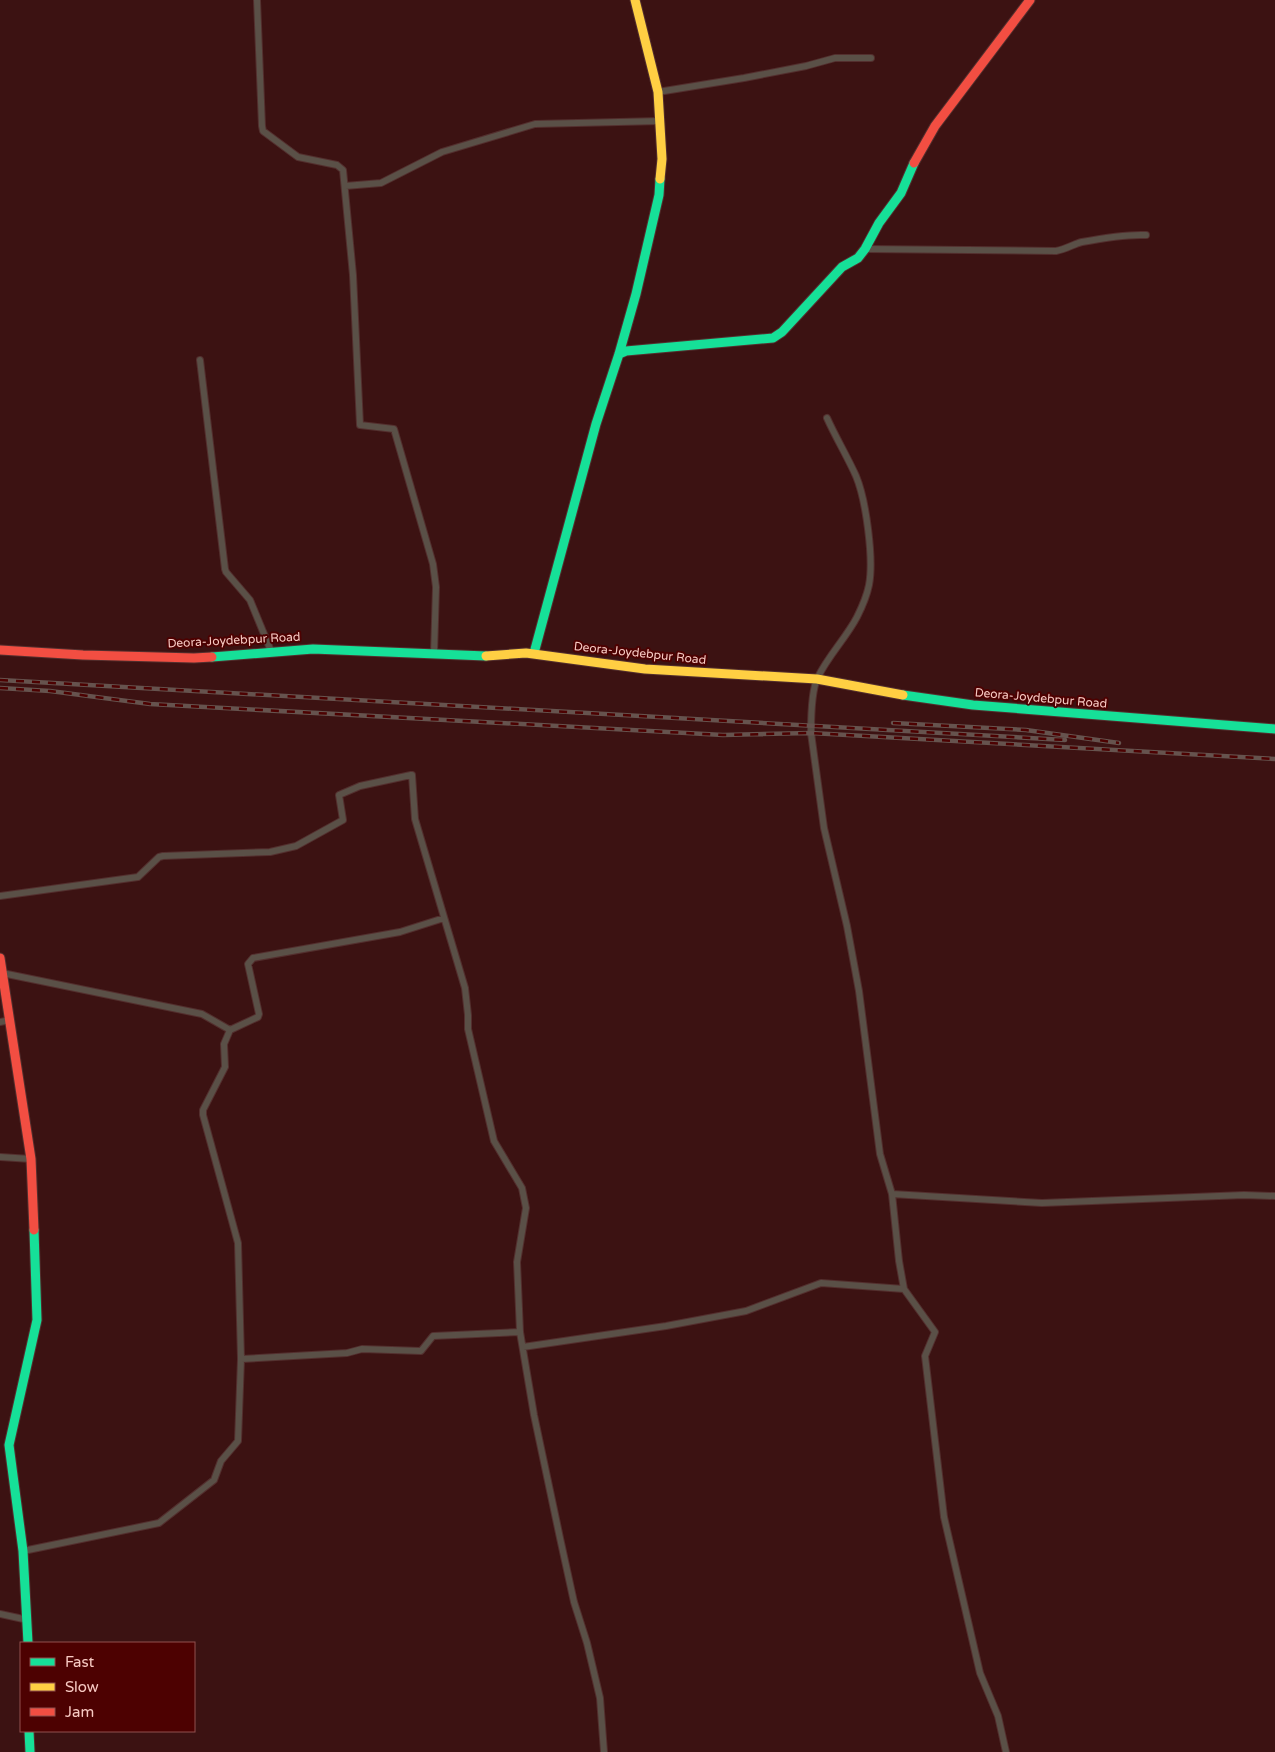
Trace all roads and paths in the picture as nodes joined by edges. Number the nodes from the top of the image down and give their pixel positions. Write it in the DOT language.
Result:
graph roads {
  1 [pos="258,0"];
  2 [pos="635,0"];
  3 [pos="1030,0"];
  4 [pos="871,58"];
  5 [pos="658,92"];
  6 [pos="661,121"];
  7 [pos="346,186"];
  8 [pos="1146,235"];
  9 [pos="865,249"];
  10 [pos="619,354"];
  11 [pos="200,360"];
  12 [pos="827,418"];
  13 [pos="0,650"];
  14 [pos="271,651"];
  15 [pos="534,653"];
  16 [pos="434,654"];
  17 [pos="816,679"];
  18 [pos="1275,729"];
  19 [pos="0,896"];
  20 [pos="444,918"];
  21 [pos="0,958"];
  22 [pos="2,973"];
  23 [pos="10,1020"];
  24 [pos="0,1022"];
  25 [pos="230,1030"];
  26 [pos="0,1157"];
  27 [pos="31,1159"];
  28 [pos="892,1194"];
  29 [pos="1275,1196"];
  30 [pos="904,1289"];
  31 [pos="520,1332"];
  32 [pos="523,1347"];
  33 [pos="241,1359"];
  34 [pos="24,1551"];
  35 [pos="0,1614"];
  36 [pos="28,1620"];
  37 [pos="28,1642"];
  38 [pos="29,1732"];
  39 [pos="30,1752"];
  40 [pos="604,1752"];
  41 [pos="1006,1752"];
  1 -- 7 [label="street"];
  2 -- 5 [label="street"];
  3 -- 9 [label="street"];
  4 -- 5 [label="street"];
  5 -- 6 [label="street"];
  6 -- 7 [label="street"];
  6 -- 10 [label="street"];
  7 -- 16 [label="street"];
  8 -- 9 [label="street"];
  9 -- 10 [label="street"];
  10 -- 15 [label="street"];
  11 -- 14 [label="street"];
  12 -- 17 [label="street"];
  13 -- 14 [label="street, Deora-Joydebpur Road"];
  14 -- 16 [label="street, Deora-Joydebpur Road"];
  15 -- 16 [label="street, Deora-Joydebpur Road"];
  15 -- 17 [label="street, Deora-Joydebpur Road"];
  17 -- 18 [label="street, Deora-Joydebpur Road"];
  17 -- 28 [label="street"];
  19 -- 20 [label="street"];
  20 -- 25 [label="street"];
  20 -- 31 [label="street"];
  21 -- 22 [label="street"];
  22 -- 23 [label="street"];
  22 -- 25 [label="street"];
  23 -- 24 [label="street"];
  23 -- 27 [label="street"];
  25 -- 33 [label="street"];
  26 -- 27 [label="street"];
  27 -- 34 [label="street"];
  28 -- 29 [label="street"];
  28 -- 30 [label="street"];
  30 -- 32 [label="street"];
  30 -- 41 [label="street"];
  31 -- 32 [label="street"];
  31 -- 33 [label="street"];
  32 -- 40 [label="street"];
  33 -- 34 [label="street"];
  34 -- 36 [label="street"];
  35 -- 36 [label="street"];
  36 -- 37 [label="street"];
  38 -- 39 [label="street"];
}
